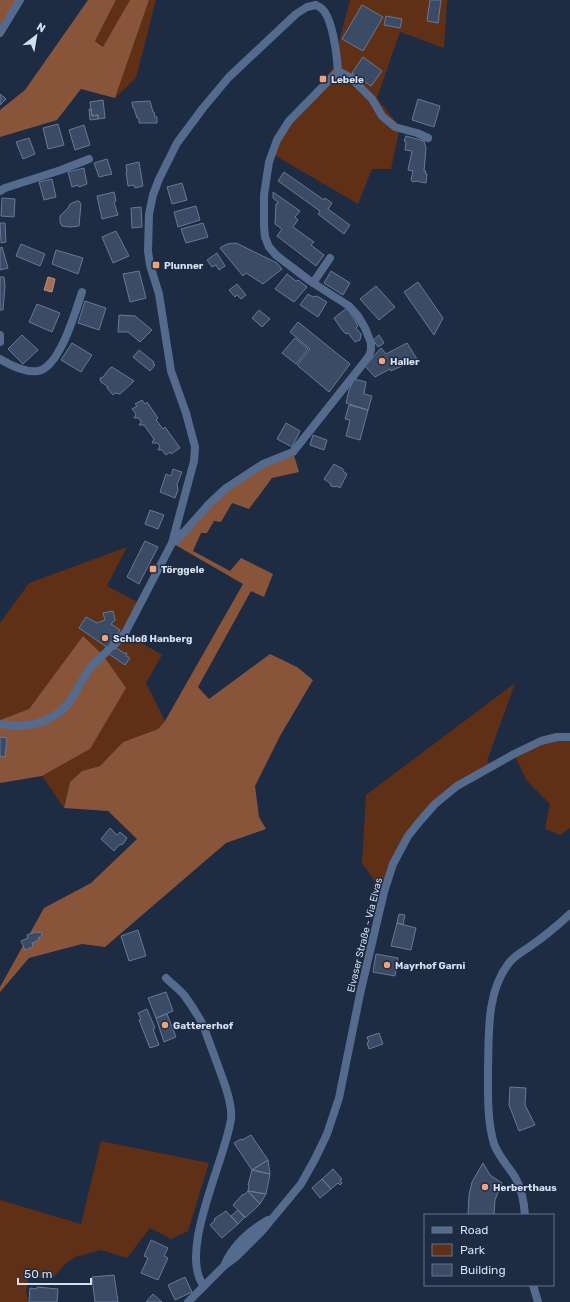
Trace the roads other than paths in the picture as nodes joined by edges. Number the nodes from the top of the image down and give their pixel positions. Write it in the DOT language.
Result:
graph roads {
  1 [pos="20,0"];
  2 [pos="316,2"];
  3 [pos="0,33"];
  4 [pos="338,71"];
  5 [pos="428,138"];
  6 [pos="89,159"];
  7 [pos="0,191"];
  8 [pos="330,258"];
  9 [pos="313,283"];
  10 [pos="82,292"];
  11 [pos="0,335"];
  12 [pos="0,342"];
  13 [pos="0,359"];
  14 [pos="172,543"];
  15 [pos="0,724"];
  16 [pos="570,737"];
  17 [pos="570,914"];
  18 [pos="166,978"];
  19 [pos="525,1214"];
  20 [pos="204,1286"];
  21 [pos="533,1286"];
  22 [pos="188,1302"];
  23 [pos="538,1302"];
  1 -- 3 [label="street"];
  2 -- 4 [label="street"];
  2 -- 14 [label="street"];
  4 -- 5 [label="street"];
  4 -- 9 [label="street"];
  6 -- 7 [label="street"];
  8 -- 9 [label="street"];
  9 -- 14 [label="street"];
  10 -- 13 [label="street"];
  11 -- 12 [label="street"];
  14 -- 15 [label="street"];
  16 -- 20 [label="street, Elvaser Straße - Via Elvas"];
  17 -- 19 [label="street"];
  18 -- 20 [label="street"];
  20 -- 22 [label="street, Elvaser Straße - Via Elvas"];
  21 -- 23 [label="street"];
}
